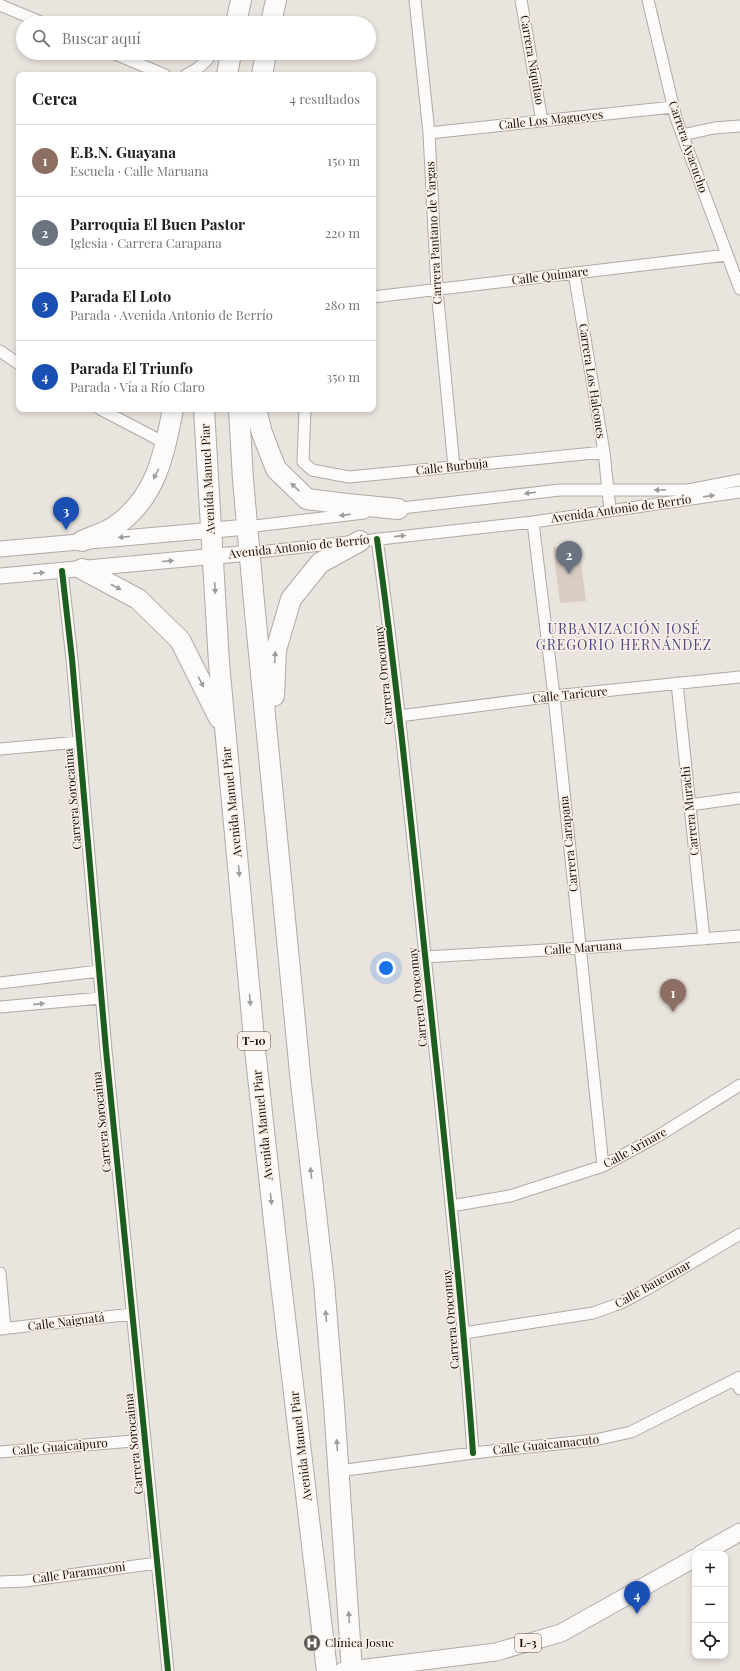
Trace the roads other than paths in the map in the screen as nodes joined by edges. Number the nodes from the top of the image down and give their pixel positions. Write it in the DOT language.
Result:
graph roads {
  1 [pos="240,0"];
  2 [pos="276,0"];
  3 [pos="415,0"];
  4 [pos="521,0"];
  5 [pos="648,0"];
  6 [pos="0,5"];
  7 [pos="26,16"];
  8 [pos="237,16"];
  9 [pos="273,16"];
  10 [pos="130,60"];
  11 [pos="208,60"];
  12 [pos="230,60"];
  13 [pos="265,60"];
  14 [pos="158,72"];
  15 [pos="193,72"];
  16 [pos="228,72"];
  17 [pos="263,72"];
  18 [pos="673,107"];
  19 [pos="542,121"];
  20 [pos="740,126"];
  21 [pos="429,132"];
  22 [pos="682,135"];
  23 [pos="727,255"];
  24 [pos="574,273"];
  25 [pos="740,289"];
  26 [pos="437,290"];
  27 [pos="376,297"];
  28 [pos="0,351"];
  29 [pos="16,362"];
  30 [pos="106,412"];
  31 [pos="172,412"];
  32 [pos="204,412"];
  33 [pos="239,412"];
  34 [pos="257,412"];
  35 [pos="305,412"];
  36 [pos="165,442"];
  37 [pos="604,452"];
  38 [pos="454,467"];
  39 [pos="740,480"];
  40 [pos="608,490"];
  41 [pos="740,492"];
  42 [pos="398,509"];
  43 [pos="610,510"];
  44 [pos="533,522"];
  45 [pos="247,527"];
  46 [pos="211,530"];
  47 [pos="369,540"];
  48 [pos="82,541"];
  49 [pos="0,549"];
  50 [pos="250,553"];
  51 [pos="213,557"];
  52 [pos="82,569"];
  53 [pos="62,571"];
  54 [pos="0,576"];
  55 [pos="740,677"];
  56 [pos="677,683"];
  57 [pos="554,696"];
  58 [pos="399,716"];
  59 [pos="225,732"];
  60 [pos="79,742"];
  61 [pos="0,749"];
  62 [pos="270,752"];
  63 [pos="740,798"];
  64 [pos="690,804"];
  65 [pos="740,936"];
  66 [pos="704,939"];
  67 [pos="580,948"];
  68 [pos="425,957"];
  69 [pos="99,971"];
  70 [pos="0,983"];
  71 [pos="101,998"];
  72 [pos="0,1007"];
  73 [pos="737,1087"];
  74 [pos="740,1098"];
  75 [pos="603,1166"];
  76 [pos="451,1206"];
  77 [pos="740,1234"];
  78 [pos="0,1273"];
  79 [pos="132,1314"];
  80 [pos="2,1329"];
  81 [pos="464,1333"];
  82 [pos="738,1382"];
  83 [pos="144,1440"];
  84 [pos="0,1452"];
  85 [pos="473,1453"];
  86 [pos="339,1471"];
  87 [pos="740,1532"];
  88 [pos="706,1551"];
  89 [pos="692,1560"];
  90 [pos="157,1563"];
  91 [pos="0,1582"];
  92 [pos="168,1671"];
  93 [pos="327,1671"];
  94 [pos="349,1671"];
  1 -- 8 [label="highway"];
  2 -- 9 [label="highway"];
  3 -- 21 [label="street, Carrera Pantano de Vargas"];
  4 -- 19 [label="street, Carrera Niquitao"];
  5 -- 18 [label="street, Carrera Ayacucho"];
  6 -- 7 [label="street"];
  10 -- 14 [label="street"];
  11 -- 15 [label="street"];
  12 -- 16 [label="highway"];
  13 -- 17 [label="highway"];
  18 -- 19 [label="street, Calle Los Magueyes"];
  18 -- 22 [label="street, Carrera Ayacucho"];
  19 -- 21 [label="street, Calle Los Magueyes"];
  20 -- 22 [label="street"];
  21 -- 26 [label="street, Carrera Pantano de Vargas"];
  22 -- 23 [label="street, Carrera Ayacucho"];
  23 -- 24 [label="street, Calle Quimare"];
  23 -- 25 [label="street, Carrera Ayacucho"];
  24 -- 26 [label="street, Calle Quimare"];
  24 -- 37 [label="street, Carrera Los Halcones"];
  26 -- 27 [label="street, Calle Quimare"];
  26 -- 38 [label="street, Carrera Pantano de Vargas"];
  28 -- 29 [label="street"];
  30 -- 36 [label="street"];
  31 -- 36 [label="highway"];
  32 -- 46 [label="highway, Avenida Manuel Piar / T-10"];
  33 -- 45 [label="highway"];
  42 -- 34 [label="highway, one-way"];
  35 -- 38 [label="street, Calle Burbuja"];
  36 -- 48 [label="highway, one-way"];
  37 -- 38 [label="street, Calle Burbuja"];
  37 -- 40 [label="street, Carrera Los Halcones"];
  39 -- 40 [label="street, Avenida Antonio de Berrío, one-way"];
  40 -- 42 [label="street, Avenida Antonio de Berrío, one-way"];
  40 -- 43 [label="street, Carrera Los Halcones"];
  43 -- 41 [label="street, Avenida Antonio de Berrío, one-way"];
  42 -- 45 [label="street, Avenida Antonio de Berrío, one-way"];
  43 -- 44 [label="street, Avenida Antonio de Berrío"];
  47 -- 44 [label="street, Avenida Antonio de Berrío, one-way"];
  44 -- 57 [label="street, Carrera Carapana"];
  45 -- 46 [label="street, Avenida Antonio de Berrío"];
  45 -- 50 [label="highway"];
  46 -- 48 [label="street, Avenida Antonio de Berrío, one-way"];
  46 -- 51 [label="highway, Avenida Manuel Piar / T-10"];
  47 -- 50 [label="street, Avenida Antonio de Berrío"];
  47 -- 58 [label="street, Carrera Orocomay"];
  62 -- 47 [label="highway, one-way"];
  48 -- 49 [label="street, Avenida Antonio de Berrío"];
  50 -- 51 [label="street, Avenida Antonio de Berrío"];
  50 -- 62 [label="highway"];
  52 -- 51 [label="street, Avenida Antonio de Berrío, one-way"];
  51 -- 59 [label="highway, Avenida Manuel Piar / T-10, one-way"];
  52 -- 53 [label="street, Avenida Antonio de Berrío"];
  52 -- 59 [label="highway, one-way"];
  54 -- 53 [label="street, Avenida Antonio de Berrío, one-way"];
  53 -- 60 [label="street, Carrera Sorocaima"];
  55 -- 56 [label="street, Calle Taricure"];
  56 -- 57 [label="street, Calle Taricure"];
  56 -- 64 [label="street, Carrera Murachi"];
  57 -- 58 [label="street, Calle Taricure"];
  57 -- 67 [label="street, Carrera Carapana"];
  58 -- 68 [label="street, Carrera Orocomay"];
  59 -- 93 [label="highway, Avenida Manuel Piar / T-10, one-way"];
  60 -- 61 [label="street"];
  60 -- 69 [label="street, Carrera Sorocaima"];
  86 -- 62 [label="highway, one-way"];
  63 -- 64 [label="street"];
  64 -- 66 [label="street, Carrera Murachi"];
  65 -- 66 [label="street, Calle Maruana"];
  66 -- 67 [label="street, Calle Maruana"];
  67 -- 68 [label="street, Calle Maruana"];
  67 -- 75 [label="street, Carrera Carapana"];
  68 -- 76 [label="street, Carrera Orocomay"];
  69 -- 70 [label="street"];
  69 -- 71 [label="street, Carrera Sorocaima"];
  72 -- 71 [label="street, one-way"];
  71 -- 79 [label="street, Carrera Sorocaima"];
  73 -- 74 [label="street"];
  73 -- 75 [label="street, Calle Arinare"];
  75 -- 76 [label="street, Calle Arinare"];
  76 -- 81 [label="street, Carrera Orocomay"];
  77 -- 81 [label="street, Calle Baucumar"];
  78 -- 80 [label="street"];
  79 -- 80 [label="street, Calle Naiguatá"];
  79 -- 83 [label="street, Carrera Sorocaima"];
  81 -- 85 [label="street, Carrera Orocomay"];
  82 -- 85 [label="street, Calle Guaicamacuto"];
  83 -- 84 [label="street, Calle Guaicaipuro"];
  83 -- 90 [label="street, Carrera Sorocaima"];
  85 -- 86 [label="street, Calle Guaicamacuto"];
  94 -- 86 [label="highway, one-way"];
  87 -- 88 [label="main road"];
  89 -- 94 [label="main road, L-3"];
  90 -- 91 [label="street, Calle Paramaconí"];
  90 -- 92 [label="street, Carrera Sorocaima"];
}
